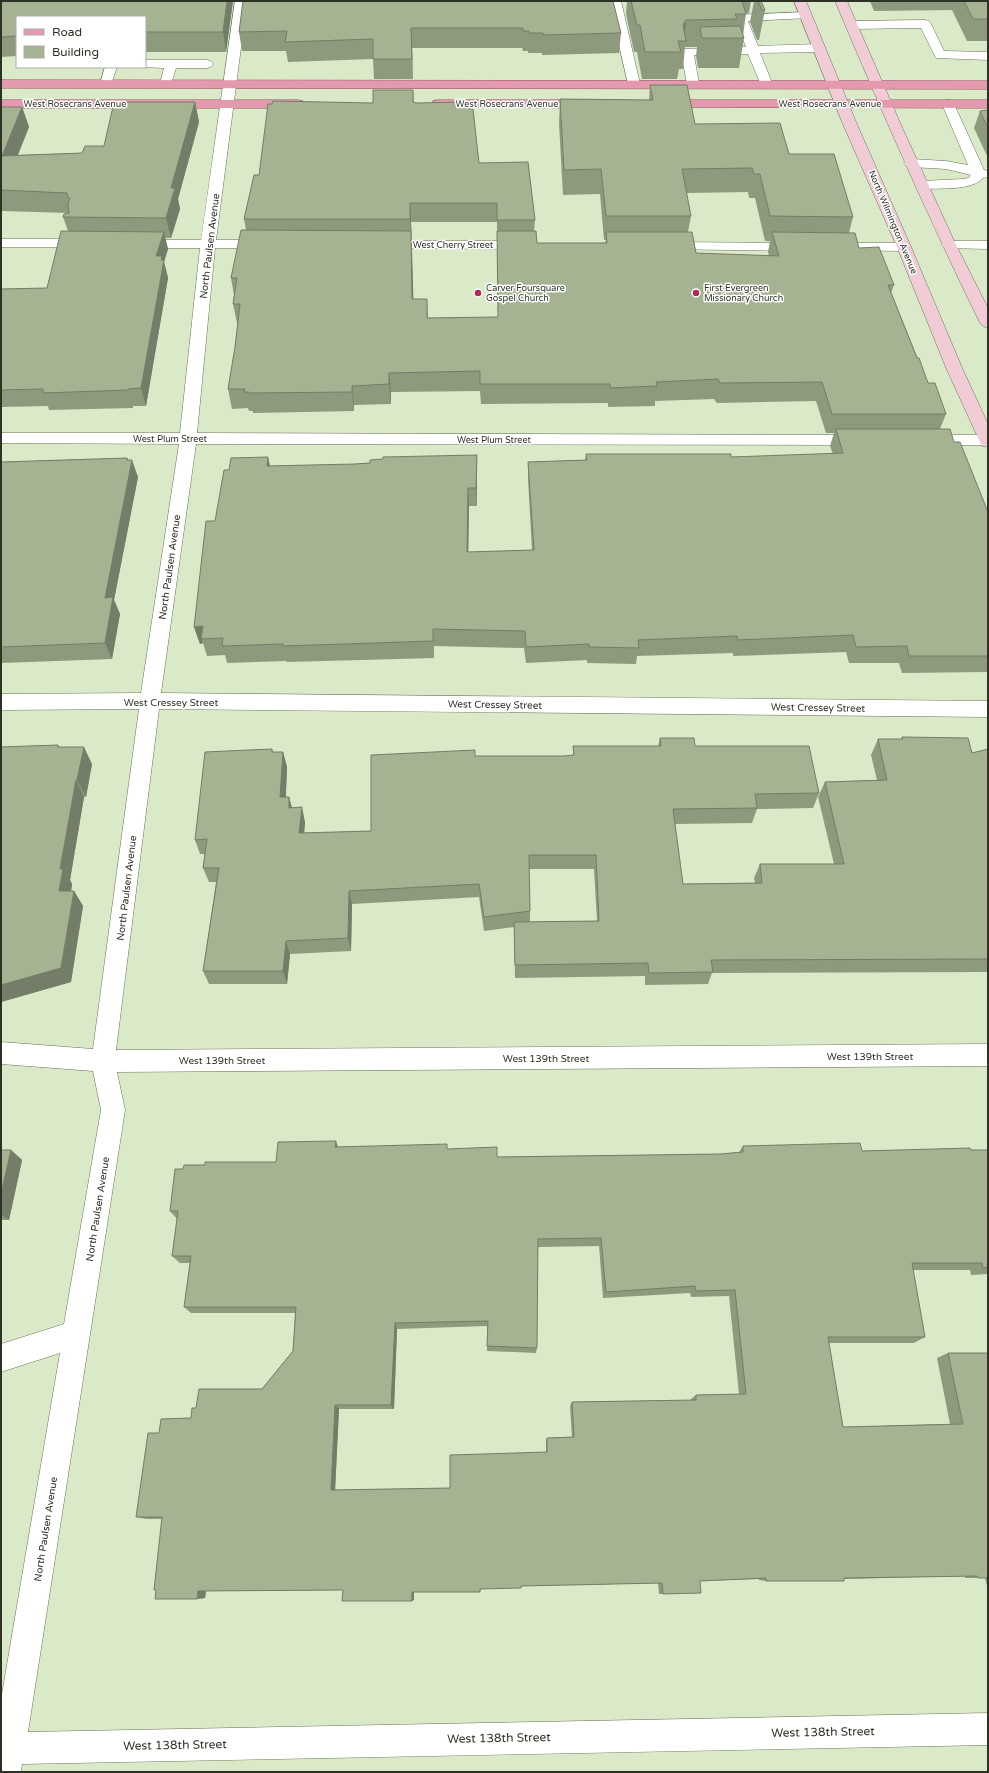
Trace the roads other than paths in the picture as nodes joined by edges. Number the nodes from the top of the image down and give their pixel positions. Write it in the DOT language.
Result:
graph roads {
  1 [pos="241,1"];
  2 [pos="615,1"];
  3 [pos="800,1"];
  4 [pos="841,1"];
  5 [pos="806,16"];
  6 [pos="852,25"];
  7 [pos="819,48"];
  8 [pos="753,50"];
  9 [pos="988,56"];
  10 [pos="146,64"];
  11 [pos="171,64"];
  12 [pos="207,64"];
  13 [pos="111,68"];
  14 [pos="1,84"];
  15 [pos="106,84"];
  16 [pos="166,84"];
  17 [pos="634,84"];
  18 [pos="693,84"];
  19 [pos="878,84"];
  20 [pos="767,85"];
  21 [pos="834,85"];
  22 [pos="988,85"];
  23 [pos="228,94"];
  24 [pos="1,104"];
  25 [pos="314,104"];
  26 [pos="424,104"];
  27 [pos="606,104"];
  28 [pos="646,104"];
  29 [pos="842,104"];
  30 [pos="885,104"];
  31 [pos="948,104"];
  32 [pos="988,104"];
  33 [pos="911,163"];
  34 [pos="984,174"];
  35 [pos="922,185"];
  36 [pos="1,243"];
  37 [pos="104,243"];
  38 [pos="120,244"];
  39 [pos="208,244"];
  40 [pos="279,244"];
  41 [pos="366,245"];
  42 [pos="950,245"];
  43 [pos="988,245"];
  44 [pos="540,246"];
  45 [pos="651,246"];
  46 [pos="904,247"];
  47 [pos="988,323"];
  48 [pos="1,438"];
  49 [pos="188,440"];
  50 [pos="875,440"];
  51 [pos="907,440"];
  52 [pos="988,441"];
  53 [pos="150,701"];
  54 [pos="1,702"];
  55 [pos="988,709"];
  56 [pos="1,1053"];
  57 [pos="988,1055"];
  58 [pos="103,1061"];
  59 [pos="77,1334"];
  60 [pos="1,1358"];
  61 [pos="988,1728"];
  62 [pos="8,1760"];
  1 -- 23 [label="street, North Paulsen Avenue"];
  2 -- 17 [label="street"];
  3 -- 5 [label="main road, North Wilmington Avenue"];
  4 -- 6 [label="main road"];
  5 -- 7 [label="main road, North Wilmington Avenue"];
  5 -- 8 [label="street"];
  6 -- 9 [label="street"];
  6 -- 19 [label="main road"];
  7 -- 8 [label="street"];
  7 -- 21 [label="main road, North Wilmington Avenue"];
  8 -- 18 [label="street"];
  8 -- 20 [label="street"];
  10 -- 11 [label="street"];
  11 -- 12 [label="street"];
  11 -- 16 [label="street"];
  13 -- 15 [label="street"];
  14 -- 15 [label="main road, West Rosecrans Avenue"];
  15 -- 16 [label="main road, West Rosecrans Avenue"];
  16 -- 23 [label="main road, West Rosecrans Avenue"];
  17 -- 18 [label="main road, West Rosecrans Avenue"];
  17 -- 23 [label="main road, West Rosecrans Avenue"];
  18 -- 20 [label="main road, West Rosecrans Avenue"];
  19 -- 21 [label="main road, West Rosecrans Avenue"];
  19 -- 22 [label="main road, West Rosecrans Avenue"];
  19 -- 30 [label="main road"];
  20 -- 21 [label="main road, West Rosecrans Avenue"];
  21 -- 29 [label="main road, North Wilmington Avenue"];
  23 -- 24 [label="main road, West Rosecrans Avenue"];
  23 -- 25 [label="main road, West Rosecrans Avenue"];
  23 -- 39 [label="street, North Paulsen Avenue"];
  26 -- 27 [label="main road, West Rosecrans Avenue"];
  28 -- 29 [label="main road, West Rosecrans Avenue"];
  29 -- 30 [label="main road, West Rosecrans Avenue"];
  29 -- 46 [label="main road, North Wilmington Avenue"];
  30 -- 31 [label="main road, West Rosecrans Avenue"];
  30 -- 33 [label="main road"];
  31 -- 32 [label="main road, West Rosecrans Avenue"];
  31 -- 34 [label="street"];
  33 -- 34 [label="street"];
  33 -- 35 [label="main road"];
  34 -- 35 [label="street"];
  35 -- 42 [label="main road"];
  36 -- 37 [label="street"];
  38 -- 39 [label="street"];
  39 -- 40 [label="street"];
  39 -- 49 [label="street, North Paulsen Avenue"];
  41 -- 44 [label="street, West Cherry Street"];
  42 -- 43 [label="street"];
  42 -- 47 [label="main road"];
  45 -- 46 [label="street"];
  46 -- 52 [label="main road, North Wilmington Avenue"];
  48 -- 49 [label="street, West Plum Street"];
  49 -- 50 [label="street, West Plum Street"];
  49 -- 53 [label="street, North Paulsen Avenue"];
  51 -- 52 [label="street"];
  53 -- 54 [label="street, West Cressey Street"];
  53 -- 55 [label="street, West Cressey Street"];
  53 -- 58 [label="street, North Paulsen Avenue"];
  56 -- 58 [label="street, West 139th Street"];
  57 -- 58 [label="street, West 139th Street"];
  58 -- 59 [label="street, North Paulsen Avenue"];
  59 -- 60 [label="street"];
  59 -- 62 [label="street, North Paulsen Avenue"];
  61 -- 62 [label="street, West 138th Street"];
}
